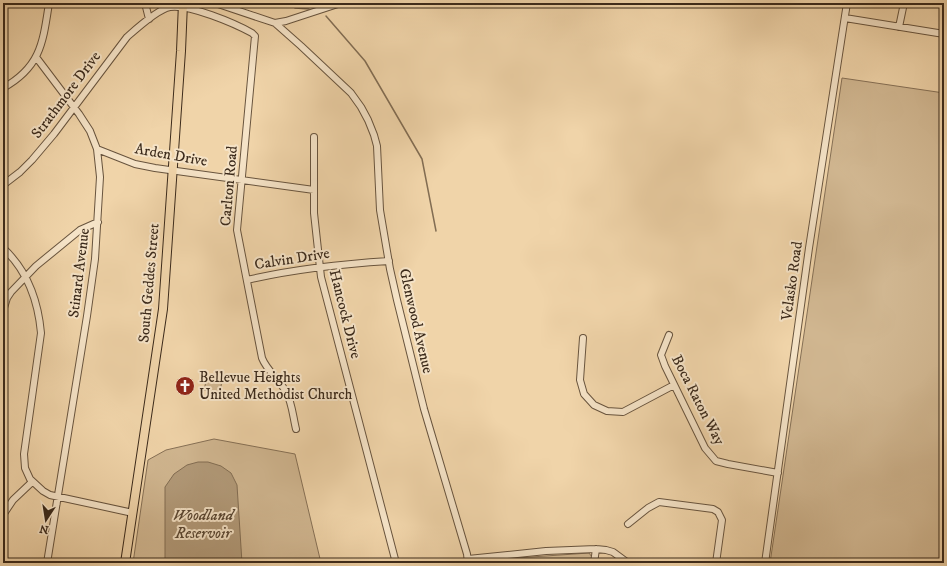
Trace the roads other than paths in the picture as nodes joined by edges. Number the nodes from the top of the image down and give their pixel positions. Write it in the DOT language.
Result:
graph roads {
  1 [pos="49,3"];
  2 [pos="145,3"];
  3 [pos="215,3"];
  4 [pos="341,3"];
  5 [pos="847,3"];
  6 [pos="904,3"];
  7 [pos="183,5"];
  8 [pos="845,18"];
  9 [pos="149,19"];
  10 [pos="275,23"];
  11 [pos="900,27"];
  12 [pos="944,34"];
  13 [pos="36,57"];
  14 [pos="3,88"];
  15 [pos="74,107"];
  16 [pos="314,137"];
  17 [pos="97,149"];
  18 [pos="172,170"];
  19 [pos="241,179"];
  20 [pos="3,185"];
  21 [pos="314,190"];
  22 [pos="98,222"];
  23 [pos="3,248"];
  24 [pos="389,261"];
  25 [pos="319,266"];
  26 [pos="26,277"];
  27 [pos="247,280"];
  28 [pos="3,311"];
  29 [pos="669,335"];
  30 [pos="583,338"];
  31 [pos="674,385"];
  32 [pos="296,429"];
  33 [pos="778,474"];
  34 [pos="32,482"];
  35 [pos="58,497"];
  36 [pos="4,513"];
  37 [pos="133,513"];
  38 [pos="628,524"];
  39 [pos="596,550"];
  40 [pos="468,561"];
  41 [pos="47,563"];
  42 [pos="125,563"];
  43 [pos="396,563"];
  44 [pos="594,563"];
  45 [pos="628,563"];
  46 [pos="716,563"];
  47 [pos="765,563"];
  1 -- 13 [label="street"];
  2 -- 9 [label="street"];
  3 -- 10 [label="street, Glenwood Avenue"];
  4 -- 10 [label="street"];
  5 -- 8 [label="street, Velasko Road"];
  6 -- 11 [label="street"];
  7 -- 9 [label="street, Strathmore Drive"];
  7 -- 18 [label="main road, South Geddes Street"];
  7 -- 19 [label="street, Carlton Road"];
  8 -- 11 [label="street"];
  8 -- 33 [label="street, Velasko Road"];
  9 -- 15 [label="street, Strathmore Drive"];
  10 -- 24 [label="street, Glenwood Avenue"];
  11 -- 12 [label="street"];
  13 -- 14 [label="street"];
  13 -- 15 [label="street, Stinard Avenue"];
  15 -- 17 [label="street, Stinard Avenue"];
  15 -- 20 [label="street, Strathmore Drive"];
  16 -- 21 [label="street, Hancock Drive"];
  17 -- 18 [label="street, Arden Drive"];
  17 -- 22 [label="street, Stinard Avenue"];
  18 -- 19 [label="street, Arden Drive"];
  18 -- 37 [label="main road, South Geddes Street"];
  19 -- 21 [label="street, Arden Drive"];
  19 -- 27 [label="street, Carlton Road"];
  21 -- 25 [label="street, Hancock Drive"];
  22 -- 26 [label="street"];
  22 -- 35 [label="street, Stinard Avenue"];
  23 -- 26 [label="street"];
  24 -- 25 [label="street, Calvin Drive"];
  24 -- 40 [label="street, Glenwood Avenue"];
  25 -- 27 [label="street, Calvin Drive"];
  25 -- 43 [label="street, Hancock Drive"];
  26 -- 28 [label="street"];
  26 -- 34 [label="street"];
  27 -- 32 [label="street, Carlton Road"];
  29 -- 31 [label="street, Boca Raton Way"];
  30 -- 31 [label="street"];
  31 -- 33 [label="street, Boca Raton Way"];
  33 -- 47 [label="street, Velasko Road"];
  34 -- 35 [label="street"];
  34 -- 36 [label="street"];
  35 -- 37 [label="street"];
  35 -- 41 [label="street, Stinard Avenue"];
  37 -- 42 [label="main road, South Geddes Street"];
  38 -- 46 [label="street"];
  39 -- 40 [label="street, Glenwood Avenue"];
  39 -- 44 [label="street"];
  39 -- 45 [label="street, Glenwood Avenue"];
}
